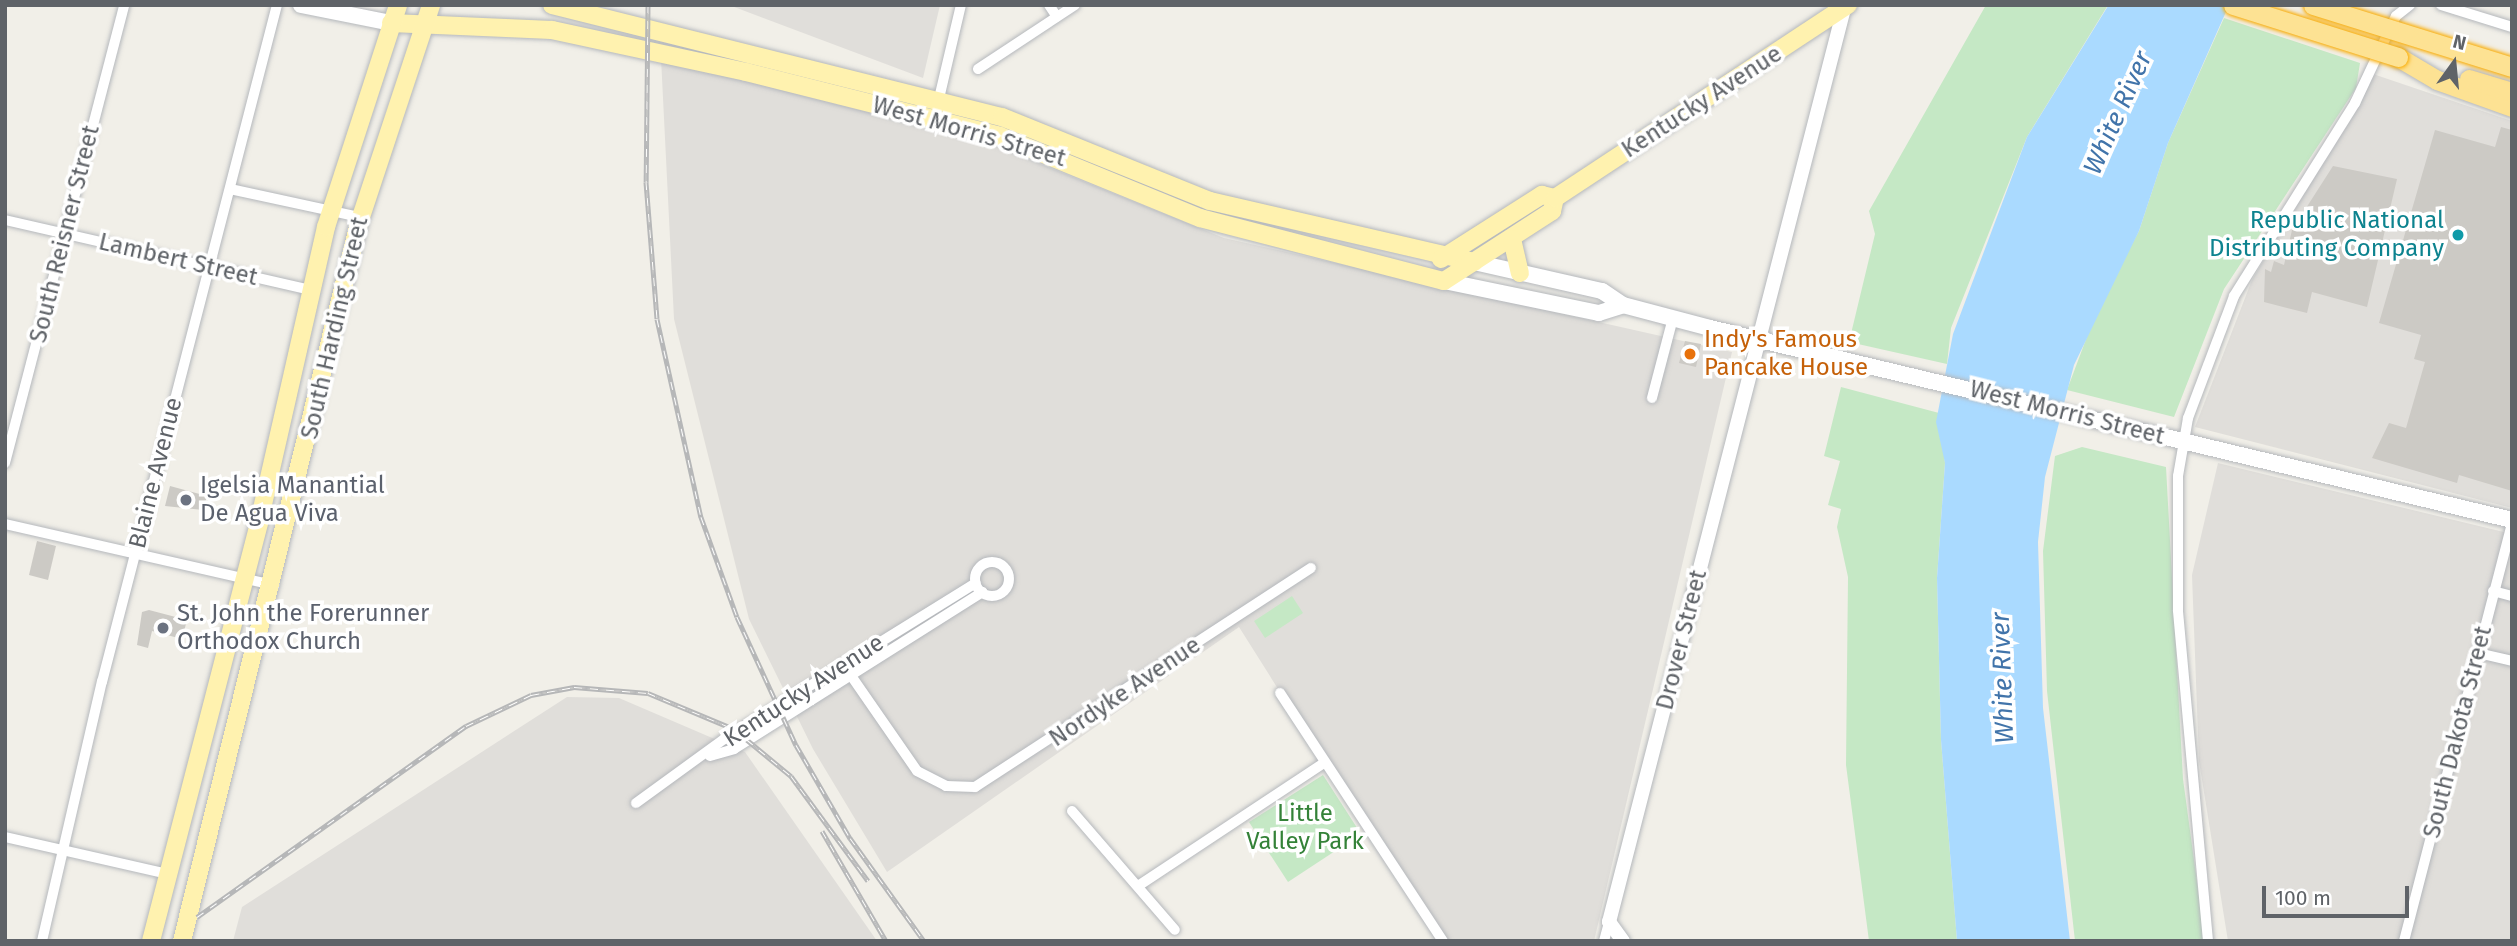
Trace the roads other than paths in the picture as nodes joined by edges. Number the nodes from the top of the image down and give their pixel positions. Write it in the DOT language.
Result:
graph roads {
  1 [pos="124,5"];
  2 [pos="277,5"];
  3 [pos="300,5"];
  4 [pos="398,5"];
  5 [pos="431,5"];
  6 [pos="552,5"];
  7 [pos="961,5"];
  8 [pos="1049,5"];
  9 [pos="1075,5"];
  10 [pos="2233,5"];
  11 [pos="2315,5"];
  12 [pos="2410,5"];
  13 [pos="2441,5"];
  14 [pos="1846,6"];
  15 [pos="1057,17"];
  16 [pos="391,23"];
  17 [pos="425,24"];
  18 [pos="2512,27"];
  19 [pos="2512,54"];
  20 [pos="2398,57"];
  21 [pos="2512,67"];
  22 [pos="978,69"];
  23 [pos="2512,92"];
  24 [pos="939,101"];
  25 [pos="2512,107"];
  26 [pos="934,120"];
  27 [pos="1045,151"];
  28 [pos="1134,168"];
  29 [pos="230,189"];
  30 [pos="1144,194"];
  31 [pos="1555,198"];
  32 [pos="331,209"];
  33 [pos="1250,211"];
  34 [pos="360,217"];
  35 [pos="5,220"];
  36 [pos="65,234"];
  37 [pos="1512,239"];
  38 [pos="1446,256"];
  39 [pos="1474,262"];
  40 [pos="209,267"];
  41 [pos="1520,273"];
  42 [pos="1413,274"];
  43 [pos="1444,281"];
  44 [pos="310,290"];
  45 [pos="1623,305"];
  46 [pos="1673,318"];
  47 [pos="1761,339"];
  48 [pos="1651,398"];
  49 [pos="2175,439"];
  50 [pos="5,463"];
  51 [pos="2512,522"];
  52 [pos="5,524"];
  53 [pos="135,553"];
  54 [pos="1311,568"];
  55 [pos="245,579"];
  56 [pos="274,585"];
  57 [pos="979,587"];
  58 [pos="2493,592"];
  59 [pos="2512,596"];
  60 [pos="2478,653"];
  61 [pos="2512,661"];
  62 [pos="846,668"];
  63 [pos="1280,693"];
  64 [pos="1325,762"];
  65 [pos="636,803"];
  66 [pos="1072,811"];
  67 [pos="5,837"];
  68 [pos="63,850"];
  69 [pos="168,874"];
  70 [pos="1138,886"];
  71 [pos="1609,922"];
  72 [pos="1175,930"];
  73 [pos="42,941"];
  74 [pos="151,941"];
  75 [pos="182,941"];
  76 [pos="1443,941"];
  77 [pos="1604,941"];
  78 [pos="1623,941"];
  79 [pos="2208,941"];
  80 [pos="2404,941"];
  1 -- 36 [label="street, South Reisner Street"];
  2 -- 29 [label="street, Blaine Avenue"];
  3 -- 16 [label="main road, West Morris Street"];
  4 -- 16 [label="main road, South Harding Street"];
  5 -- 17 [label="main road, South Harding Street"];
  6 -- 24 [label="main road, West Morris Street"];
  7 -- 24 [label="street"];
  8 -- 15 [label="street"];
  9 -- 15 [label="street"];
  10 -- 20 [label="highway, bridge"];
  11 -- 19 [label="highway, bridge"];
  11 -- 21 [label="highway, bridge"];
  12 -- 49 [label="street"];
  13 -- 18 [label="street"];
  14 -- 31 [label="main road, Kentucky Avenue"];
  14 -- 47 [label="street, Drover Street"];
  15 -- 22 [label="street"];
  16 -- 17 [label="main road, West Morris Street"];
  16 -- 32 [label="main road, South Harding Street"];
  17 -- 26 [label="main road, West Morris Street"];
  17 -- 34 [label="main road, South Harding Street"];
  20 -- 23 [label="highway"];
  20 -- 25 [label="highway"];
  24 -- 26 [label="street"];
  24 -- 28 [label="main road, West Morris Street"];
  26 -- 27 [label="main road, West Morris Street"];
  27 -- 28 [label="main road"];
  27 -- 30 [label="main road, West Morris Street"];
  28 -- 33 [label="main road, West Morris Street"];
  29 -- 32 [label="street"];
  29 -- 40 [label="street, Blaine Avenue"];
  30 -- 33 [label="main road"];
  30 -- 42 [label="main road, West Morris Street"];
  31 -- 37 [label="main road, Kentucky Avenue"];
  31 -- 38 [label="main road, Kentucky Avenue"];
  32 -- 34 [label="street"];
  32 -- 44 [label="main road, South Harding Street"];
  33 -- 38 [label="main road, West Morris Street"];
  34 -- 56 [label="main road, South Harding Street"];
  35 -- 36 [label="street, Lambert Street"];
  36 -- 40 [label="street, Lambert Street"];
  36 -- 50 [label="street, South Reisner Street"];
  37 -- 39 [label="main road, Kentucky Avenue"];
  37 -- 41 [label="main road"];
  38 -- 39 [label="main road, West Morris Street"];
  38 -- 42 [label="main road, Kentucky Avenue"];
  39 -- 41 [label="main road, West Morris Street"];
  39 -- 43 [label="main road, Kentucky Avenue"];
  40 -- 44 [label="street, Lambert Street"];
  40 -- 53 [label="street, Blaine Avenue"];
  41 -- 45 [label="main road, West Morris Street"];
  42 -- 43 [label="main road, West Morris Street"];
  43 -- 45 [label="main road, West Morris Street"];
  44 -- 55 [label="main road, South Harding Street"];
  45 -- 46 [label="main road, West Morris Street"];
  46 -- 47 [label="main road, West Morris Street"];
  46 -- 48 [label="street"];
  47 -- 49 [label="main road, West Morris Street"];
  47 -- 71 [label="street, Drover Street"];
  49 -- 51 [label="main road, West Morris Street"];
  49 -- 79 [label="street"];
  51 -- 58 [label="street, South Dakota Street"];
  52 -- 53 [label="street"];
  53 -- 55 [label="street"];
  53 -- 68 [label="street, Blaine Avenue"];
  54 -- 62 [label="street, Nordyke Avenue"];
  55 -- 56 [label="street"];
  55 -- 69 [label="main road, South Harding Street"];
  56 -- 75 [label="main road, South Harding Street"];
  57 -- 62 [label="street, Kentucky Avenue"];
  58 -- 59 [label="street"];
  58 -- 60 [label="street, South Dakota Street"];
  60 -- 61 [label="street"];
  60 -- 80 [label="street, South Dakota Street"];
  62 -- 65 [label="street, Kentucky Avenue"];
  63 -- 64 [label="street"];
  64 -- 70 [label="street"];
  64 -- 76 [label="street"];
  66 -- 70 [label="street"];
  67 -- 68 [label="street"];
  68 -- 69 [label="street"];
  68 -- 73 [label="street, Blaine Avenue"];
  69 -- 74 [label="main road, South Harding Street"];
  70 -- 72 [label="street"];
  71 -- 77 [label="street, Drover Street"];
  71 -- 78 [label="street"];
}
